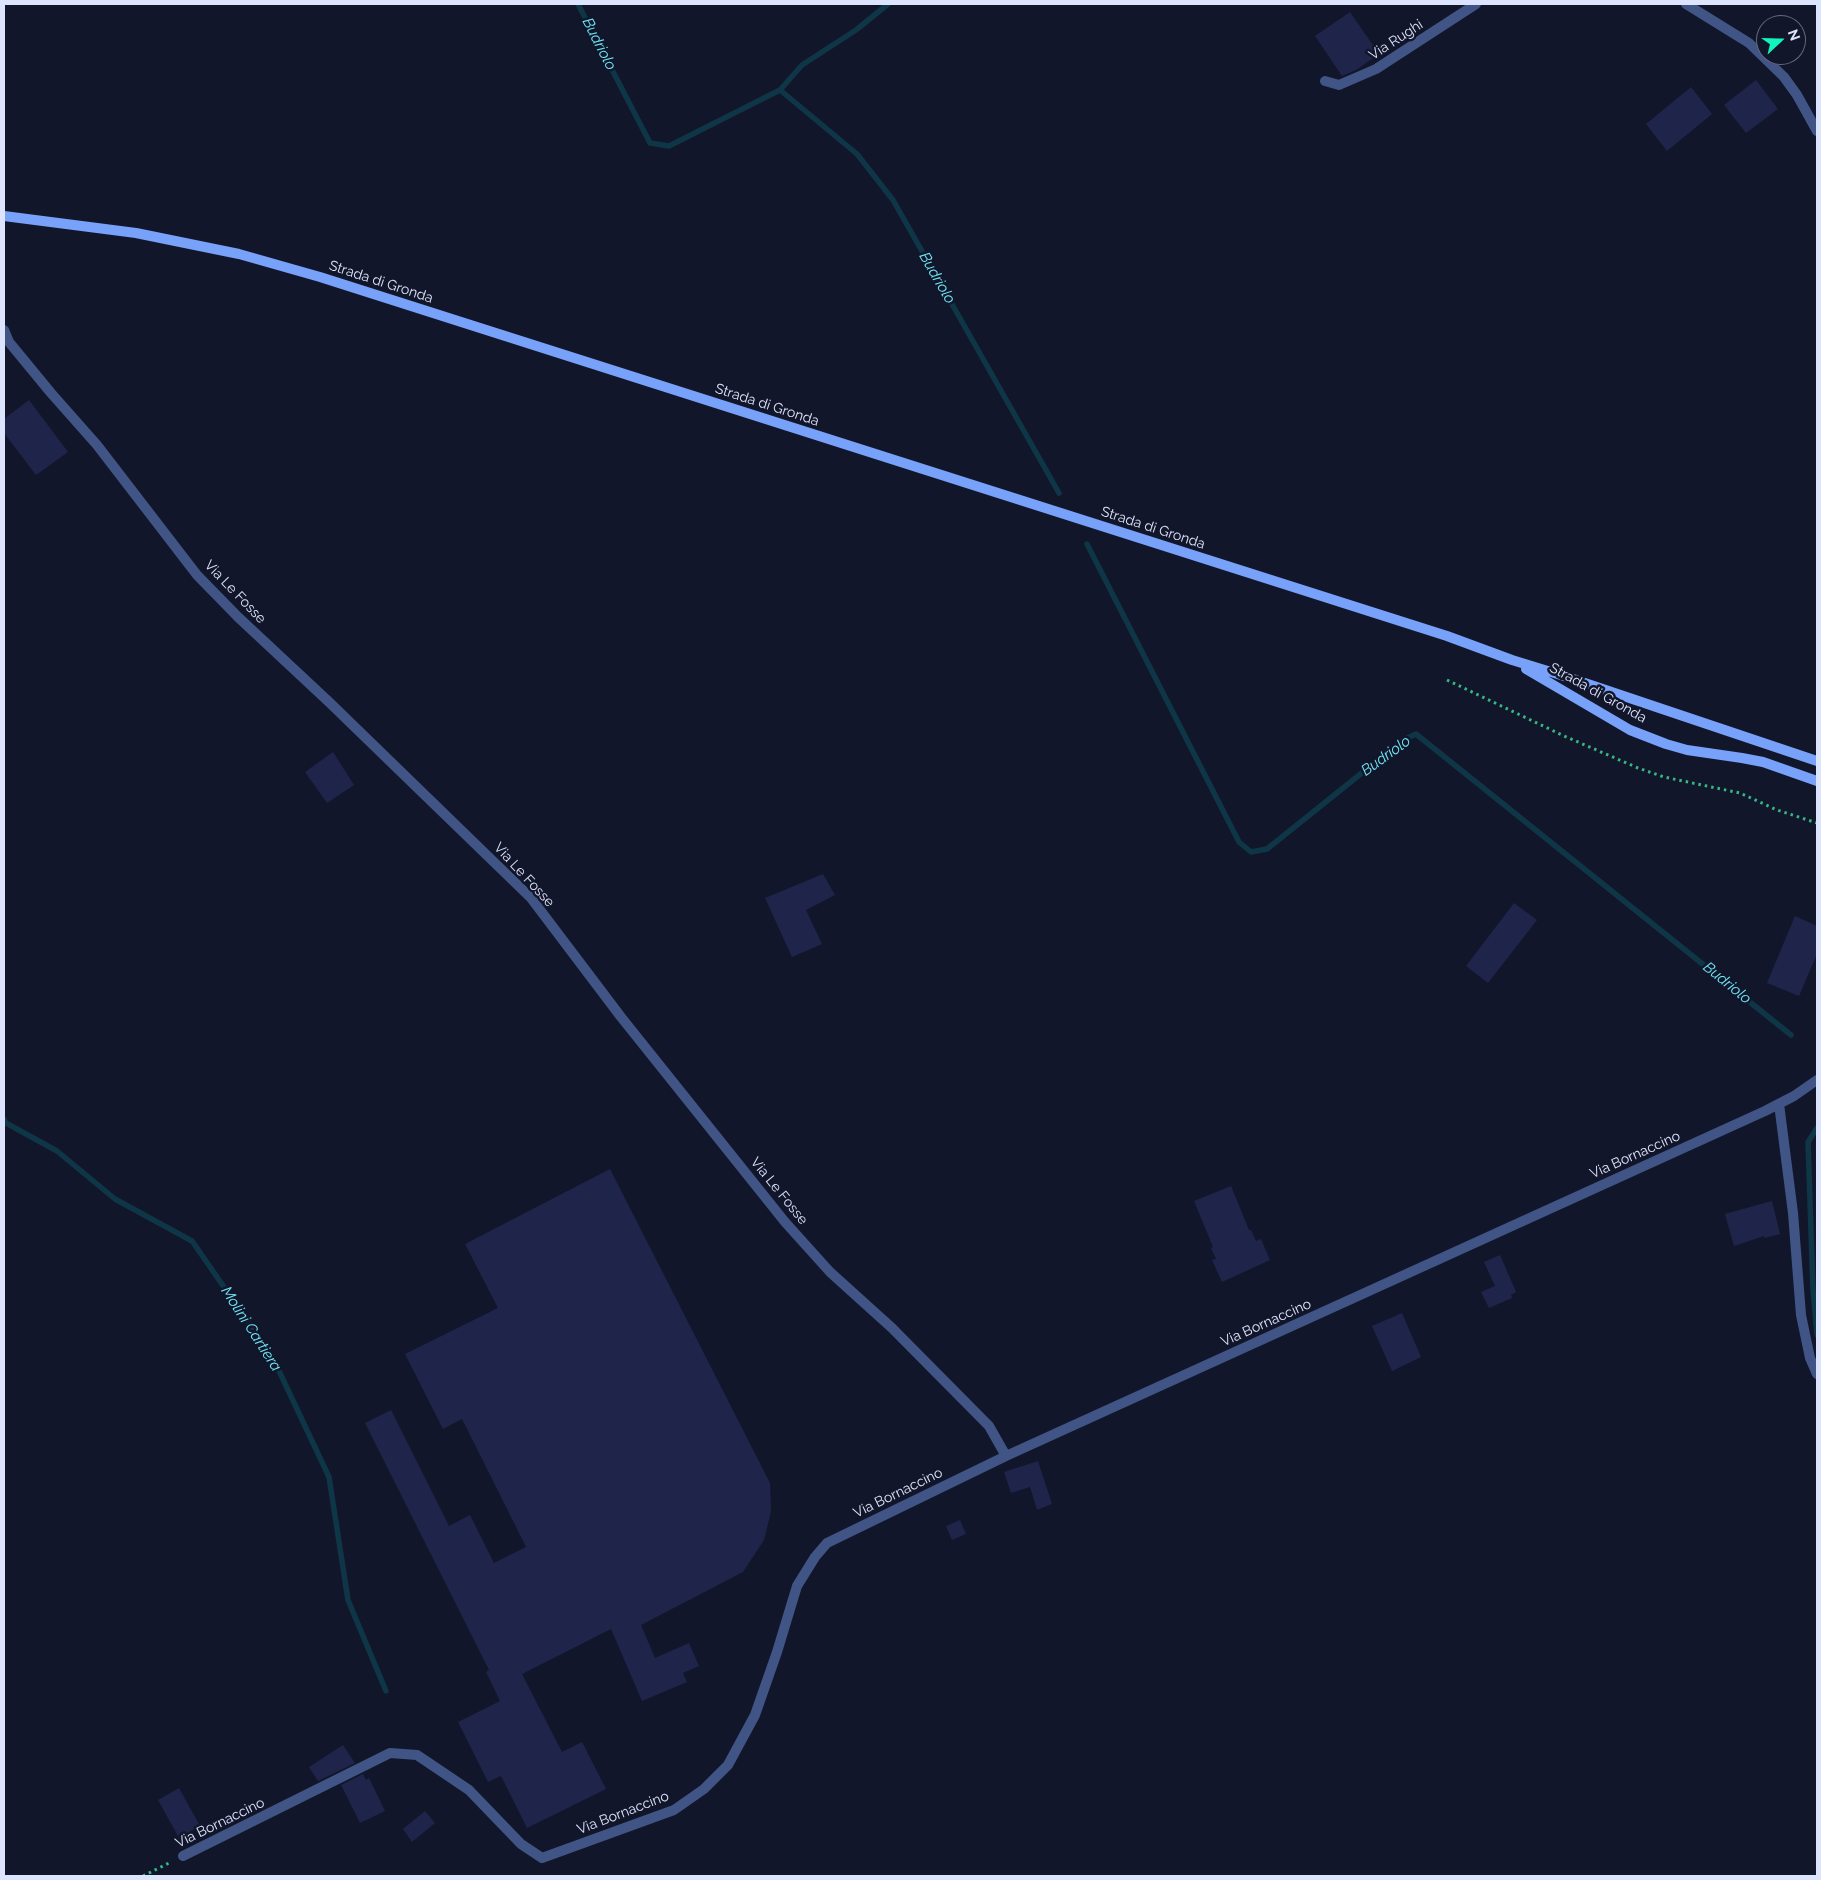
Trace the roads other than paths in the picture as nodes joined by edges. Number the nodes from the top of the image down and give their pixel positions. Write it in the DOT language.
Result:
graph roads {
  1 [pos="1476,4"];
  2 [pos="1686,4"];
  3 [pos="1325,81"];
  4 [pos="1817,131"];
  5 [pos="4,216"];
  6 [pos="4,330"];
  7 [pos="6,344"];
  8 [pos="1512,660"];
  9 [pos="1817,761"];
  10 [pos="1817,781"];
  11 [pos="1817,1080"];
  12 [pos="1779,1104"];
  13 [pos="1817,1374"];
  14 [pos="1006,1456"];
  15 [pos="183,1856"];
  1 -- 3 [label="street, Via Rughi"];
  2 -- 4 [label="street"];
  5 -- 8 [label="main road, Strada di Gronda"];
  6 -- 7 [label="street, Via Le Fosse"];
  7 -- 14 [label="street, Via Le Fosse"];
  8 -- 9 [label="main road, Strada di Gronda"];
  8 -- 10 [label="main road, Strada di Gronda"];
  11 -- 12 [label="street, Via Bornaccino"];
  12 -- 13 [label="street"];
  12 -- 14 [label="street, Via Bornaccino"];
  14 -- 15 [label="street, Via Bornaccino"];
}
